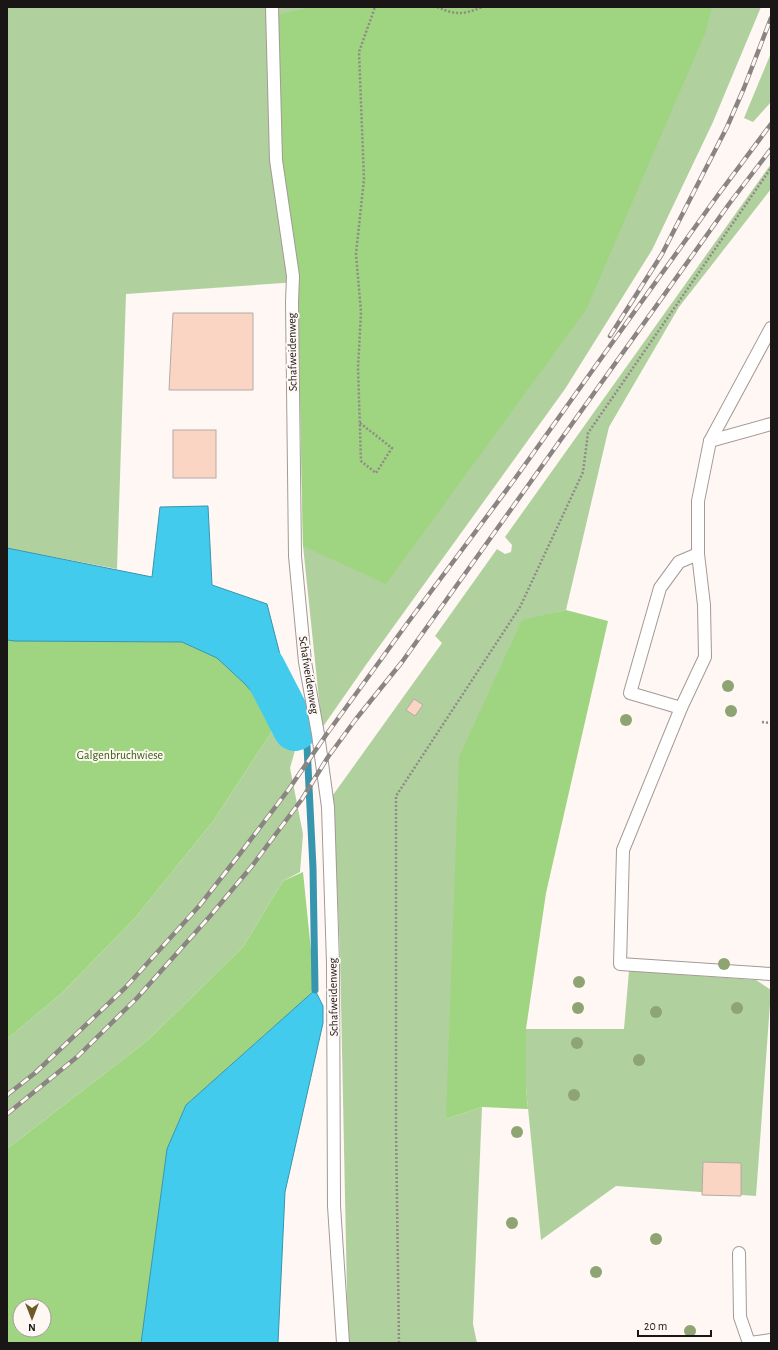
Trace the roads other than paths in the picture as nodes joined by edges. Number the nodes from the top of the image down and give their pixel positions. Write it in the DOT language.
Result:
graph roads {
  1 [pos="272,7"];
  2 [pos="771,328"];
  3 [pos="771,424"];
  4 [pos="710,441"];
  5 [pos="698,554"];
  6 [pos="681,708"];
  7 [pos="771,974"];
  8 [pos="739,1253"];
  9 [pos="771,1340"];
  10 [pos="343,1343"];
  11 [pos="749,1343"];
  1 -- 10 [label="lane, Schafweidenweg"];
  2 -- 4 [label="lane"];
  3 -- 4 [label="lane"];
  4 -- 5 [label="lane"];
  5 -- 6 [label="lane"];
  5 -- 6 [label="lane"];
  6 -- 7 [label="lane"];
  8 -- 11 [label="lane"];
  9 -- 11 [label="lane"];
}
